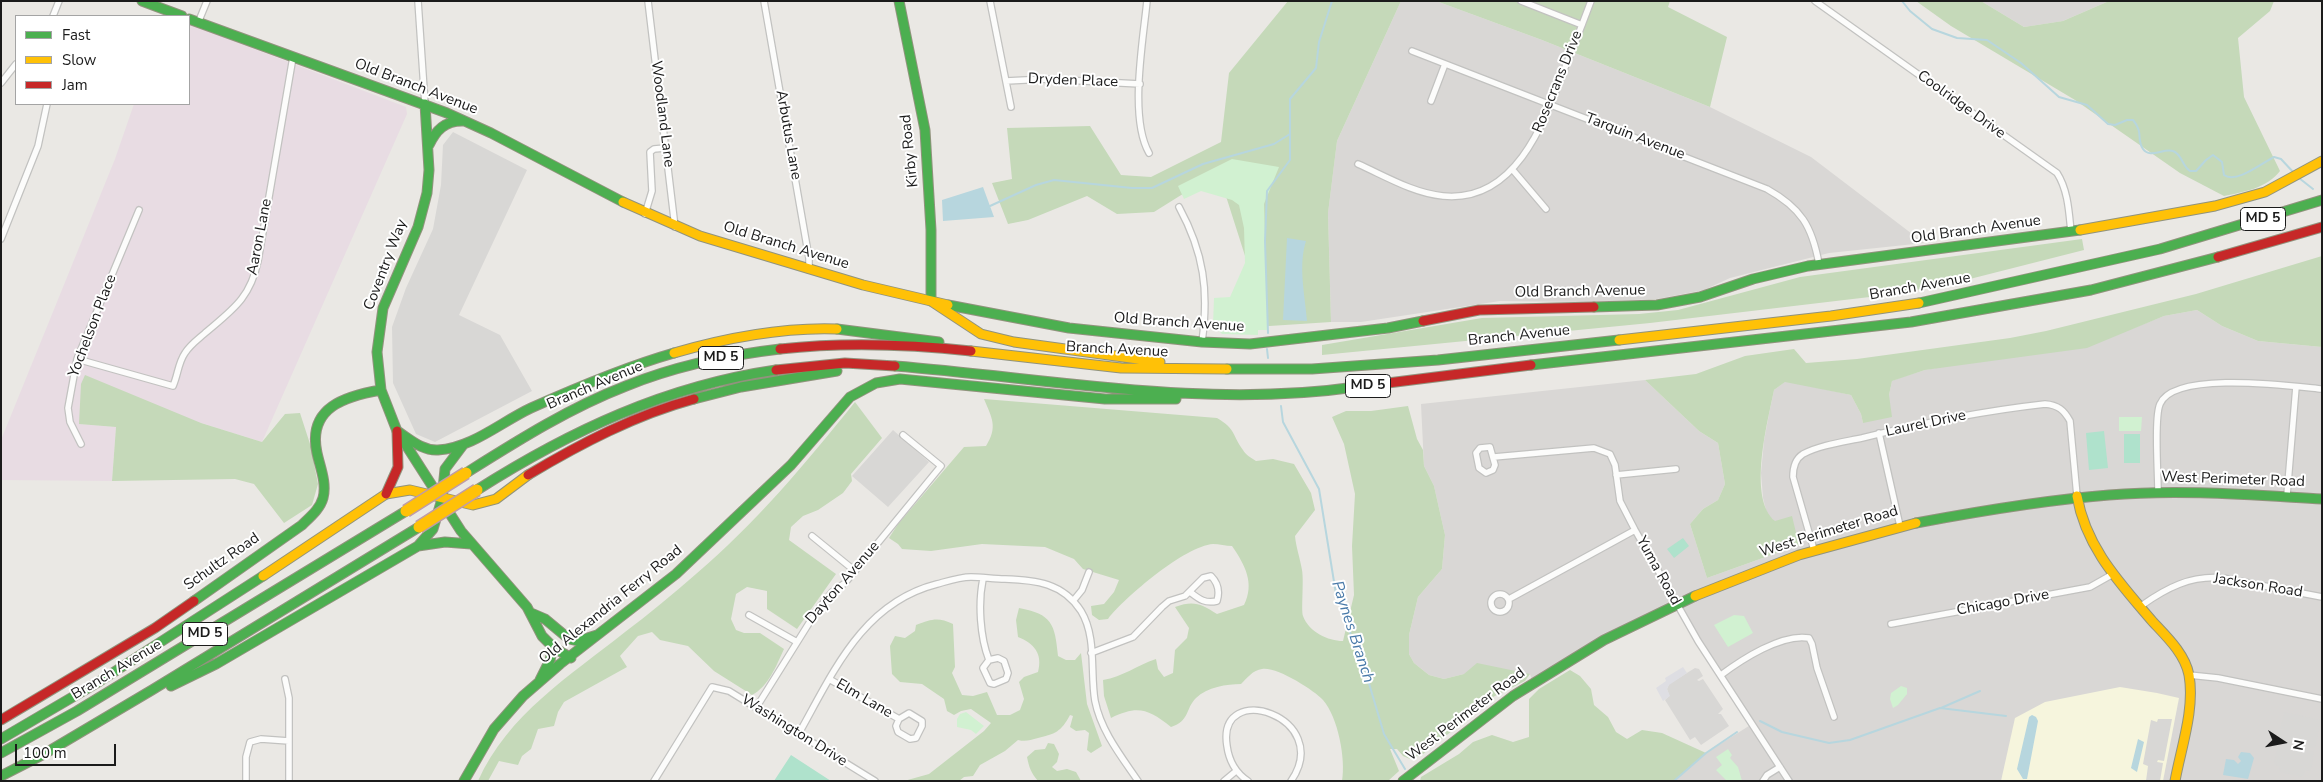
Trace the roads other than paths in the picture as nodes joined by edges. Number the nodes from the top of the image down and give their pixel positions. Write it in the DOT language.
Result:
graph roads {
  1 [pos="59,1"];
  2 [pos="142,1"];
  3 [pos="207,1"];
  4 [pos="418,1"];
  5 [pos="648,1"];
  6 [pos="764,1"];
  7 [pos="899,1"];
  8 [pos="990,1"];
  9 [pos="1139,1"];
  10 [pos="1521,1"];
  11 [pos="1591,1"];
  12 [pos="1815,1"];
  13 [pos="1147,2"];
  14 [pos="53,15"];
  15 [pos="179,15"];
  16 [pos="194,21"];
  17 [pos="1582,25"];
  18 [pos="1412,51"];
  19 [pos="293,57"];
  20 [pos="1445,64"];
  21 [pos="15,65"];
  22 [pos="1006,81"];
  23 [pos="1,83"];
  24 [pos="1140,84"];
  25 [pos="1431,102"];
  26 [pos="424,104"];
  27 [pos="1552,104"];
  28 [pos="47,105"];
  29 [pos="1011,107"];
  30 [pos="466,122"];
  31 [pos="428,147"];
  32 [pos="665,148"];
  33 [pos="1149,153"];
  34 [pos="2322,161"];
  35 [pos="1358,164"];
  36 [pos="1512,169"];
  37 [pos="2322,200"];
  38 [pos="1180,206"];
  39 [pos="1546,209"];
  40 [pos="139,210"];
  41 [pos="645,214"];
  42 [pos="2322,227"];
  43 [pos="675,228"];
  44 [pos="2071,232"];
  45 [pos="1,239"];
  46 [pos="1819,264"];
  47 [pos="809,270"];
  48 [pos="931,301"];
  49 [pos="1202,342"];
  50 [pos="1001,356"];
  51 [pos="77,360"];
  52 [pos="888,365"];
  53 [pos="1214,368"];
  54 [pos="2296,386"];
  55 [pos="2322,389"];
  56 [pos="381,390"];
  57 [pos="1272,394"];
  58 [pos="398,431"];
  59 [pos="1879,434"];
  60 [pos="903,435"];
  61 [pos="81,444"];
  62 [pos="463,445"];
  63 [pos="1494,457"];
  64 [pos="1676,468"];
  65 [pos="1616,475"];
  66 [pos="2158,492"];
  67 [pos="386,494"];
  68 [pos="2287,495"];
  69 [pos="2077,496"];
  70 [pos="442,499"];
  71 [pos="2322,499"];
  72 [pos="1900,526"];
  73 [pos="1635,530"];
  74 [pos="812,536"];
  75 [pos="471,544"];
  76 [pos="418,546"];
  77 [pos="1814,550"];
  78 [pos="855,571"];
  79 [pos="1089,572"];
  80 [pos="2113,574"];
  81 [pos="983,579"];
  82 [pos="1190,592"];
  83 [pos="2322,596"];
  84 [pos="1508,599"];
  85 [pos="1074,601"];
  86 [pos="1676,604"];
  87 [pos="2140,606"];
  88 [pos="531,614"];
  89 [pos="749,614"];
  90 [pos="1891,624"];
  91 [pos="560,630"];
  92 [pos="602,634"];
  93 [pos="797,642"];
  94 [pos="553,647"];
  95 [pos="1091,653"];
  96 [pos="571,658"];
  97 [pos="989,660"];
  98 [pos="1721,675"];
  99 [pos="2189,675"];
  100 [pos="285,679"];
  101 [pos="829,680"];
  102 [pos="539,682"];
  103 [pos="2322,699"];
  104 [pos="756,708"];
  105 [pos="108,715"];
  106 [pos="1834,717"];
  107 [pos="899,719"];
  108 [pos="1,720"];
  109 [pos="798,734"];
  110 [pos="1,739"];
  111 [pos="289,741"];
  112 [pos="1,753"];
  113 [pos="1780,767"];
  114 [pos="1236,771"];
  115 [pos="1,776"];
  116 [pos="246,781"];
  117 [pos="289,781"];
  118 [pos="464,781"];
  119 [pos="654,781"];
  120 [pos="875,781"];
  121 [pos="1138,781"];
  122 [pos="1224,781"];
  123 [pos="1248,781"];
  124 [pos="1291,781"];
  125 [pos="1403,781"];
  126 [pos="1763,781"];
  127 [pos="1789,781"];
  128 [pos="2175,781"];
  1 -- 14 [label="street"];
  2 -- 15 [label="main road"];
  3 -- 16 [label="street"];
  4 -- 26 [label="street, Coventry Way"];
  5 -- 32 [label="street, Woodland Lane"];
  6 -- 47 [label="street, Arbutus Lane"];
  7 -- 48 [label="main road, Kirby Road"];
  8 -- 22 [label="street"];
  9 -- 13 [label="street"];
  10 -- 17 [label="street"];
  11 -- 17 [label="street, Rosecrans Drive"];
  12 -- 44 [label="street, Coolridge Drive"];
  13 -- 24 [label="street"];
  16 -- 19 [label="main road, Old Branch Avenue"];
  17 -- 27 [label="street, Rosecrans Drive"];
  18 -- 20 [label="street, Tarquin Avenue"];
  19 -- 26 [label="main road, Old Branch Avenue"];
  19 -- 51 [label="street, Aaron Lane"];
  20 -- 25 [label="street"];
  20 -- 27 [label="street, Tarquin Avenue"];
  21 -- 23 [label="street"];
  22 -- 24 [label="street, Dryden Place"];
  22 -- 29 [label="street"];
  24 -- 33 [label="street"];
  26 -- 30 [label="main road, Old Branch Avenue"];
  26 -- 31 [label="main road, Coventry Way"];
  27 -- 36 [label="street, Rosecrans Drive"];
  27 -- 46 [label="street, Tarquin Avenue"];
  28 -- 45 [label="street"];
  30 -- 31 [label="main road"];
  30 -- 41 [label="main road, Old Branch Avenue"];
  31 -- 56 [label="main road, Coventry Way"];
  32 -- 41 [label="street"];
  32 -- 43 [label="street, Woodland Lane"];
  34 -- 44 [label="main road, Old Branch Avenue"];
  35 -- 36 [label="street, Rosecrans Drive"];
  36 -- 39 [label="street"];
  37 -- 53 [label="main road, Branch Avenue / MD 5"];
  38 -- 49 [label="street"];
  40 -- 51 [label="street, Yochelson Place"];
  41 -- 43 [label="main road, Old Branch Avenue"];
  42 -- 57 [label="main road, Branch Avenue / MD 5"];
  43 -- 47 [label="main road, Old Branch Avenue"];
  44 -- 46 [label="main road, Old Branch Avenue"];
  46 -- 49 [label="main road, Old Branch Avenue"];
  47 -- 48 [label="main road, Old Branch Avenue"];
  48 -- 49 [label="main road, Old Branch Avenue"];
  48 -- 53 [label="main road"];
  50 -- 53 [label="main road, Branch Avenue / MD 5"];
  50 -- 62 [label="main road"];
  50 -- 112 [label="main road, Branch Avenue / MD 5, bridge"];
  51 -- 61 [label="street, Yochelson Place"];
  52 -- 57 [label="main road, Branch Avenue / MD 5"];
  52 -- 70 [label="main road"];
  52 -- 105 [label="main road, Branch Avenue / MD 5, bridge"];
  54 -- 55 [label="street"];
  54 -- 66 [label="street"];
  54 -- 68 [label="street"];
  56 -- 58 [label="main road, Coventry Way"];
  56 -- 108 [label="main road, Schultz Road"];
  57 -- 92 [label="main road, Old Alexandria Ferry Road"];
  58 -- 62 [label="main road"];
  58 -- 67 [label="main road"];
  58 -- 70 [label="main road, Coventry Way"];
  59 -- 69 [label="street, Laurel Drive"];
  59 -- 72 [label="street"];
  59 -- 77 [label="street, Laurel Drive"];
  60 -- 78 [label="street, Dayton Avenue"];
  62 -- 70 [label="main road"];
  63 -- 63 [label="street"];
  63 -- 65 [label="street, Yuma Road"];
  64 -- 65 [label="street"];
  65 -- 73 [label="street, Yuma Road"];
  66 -- 68 [label="main road, West Perimeter Road"];
  66 -- 69 [label="main road, West Perimeter Road"];
  67 -- 70 [label="main road"];
  67 -- 110 [label="main road"];
  68 -- 71 [label="main road, West Perimeter Road"];
  69 -- 72 [label="main road, West Perimeter Road"];
  69 -- 80 [label="main road"];
  70 -- 75 [label="main road, Coventry Way"];
  70 -- 76 [label="main road"];
  72 -- 77 [label="main road, West Perimeter Road"];
  73 -- 84 [label="street"];
  73 -- 86 [label="street, Yuma Road"];
  74 -- 78 [label="street"];
  75 -- 76 [label="main road"];
  75 -- 88 [label="main road, Coventry Way"];
  76 -- 105 [label="main road"];
  77 -- 86 [label="main road, West Perimeter Road"];
  78 -- 93 [label="street, Dayton Avenue"];
  79 -- 85 [label="street"];
  80 -- 87 [label="main road"];
  80 -- 90 [label="street, Chicago Drive"];
  81 -- 85 [label="street"];
  81 -- 97 [label="street"];
  81 -- 101 [label="street"];
  82 -- 82 [label="street"];
  82 -- 95 [label="street"];
  83 -- 87 [label="street, Jackson Road"];
  85 -- 95 [label="street"];
  86 -- 98 [label="street, Yuma Road"];
  86 -- 125 [label="main road, West Perimeter Road"];
  87 -- 99 [label="main road"];
  88 -- 91 [label="main road, Coventry Way"];
  88 -- 94 [label="main road, Coventry Way"];
  89 -- 93 [label="street"];
  91 -- 92 [label="main road, Coventry Way"];
  91 -- 96 [label="main road"];
  92 -- 96 [label="main road, Old Alexandria Ferry Road"];
  93 -- 104 [label="street, Dayton Avenue"];
  94 -- 96 [label="main road, Coventry Way"];
  94 -- 102 [label="main road"];
  95 -- 121 [label="street"];
  96 -- 102 [label="main road, Old Alexandria Ferry Road"];
  97 -- 97 [label="street"];
  98 -- 106 [label="street"];
  98 -- 113 [label="street, Yuma Road"];
  99 -- 103 [label="street"];
  99 -- 128 [label="main road"];
  100 -- 111 [label="street"];
  101 -- 107 [label="street, Elm Lane"];
  101 -- 109 [label="street"];
  102 -- 118 [label="main road, Old Alexandria Ferry Road"];
  104 -- 109 [label="street, Washington Drive"];
  104 -- 119 [label="street, Washington Drive"];
  105 -- 115 [label="main road, Branch Avenue / MD 5"];
  107 -- 107 [label="street, Elm Lane"];
  109 -- 120 [label="street, Washington Drive"];
  111 -- 116 [label="street"];
  111 -- 117 [label="street"];
  113 -- 126 [label="street"];
  113 -- 127 [label="street, Yuma Road"];
  114 -- 122 [label="street"];
  114 -- 123 [label="street"];
  114 -- 124 [label="street"];
}
